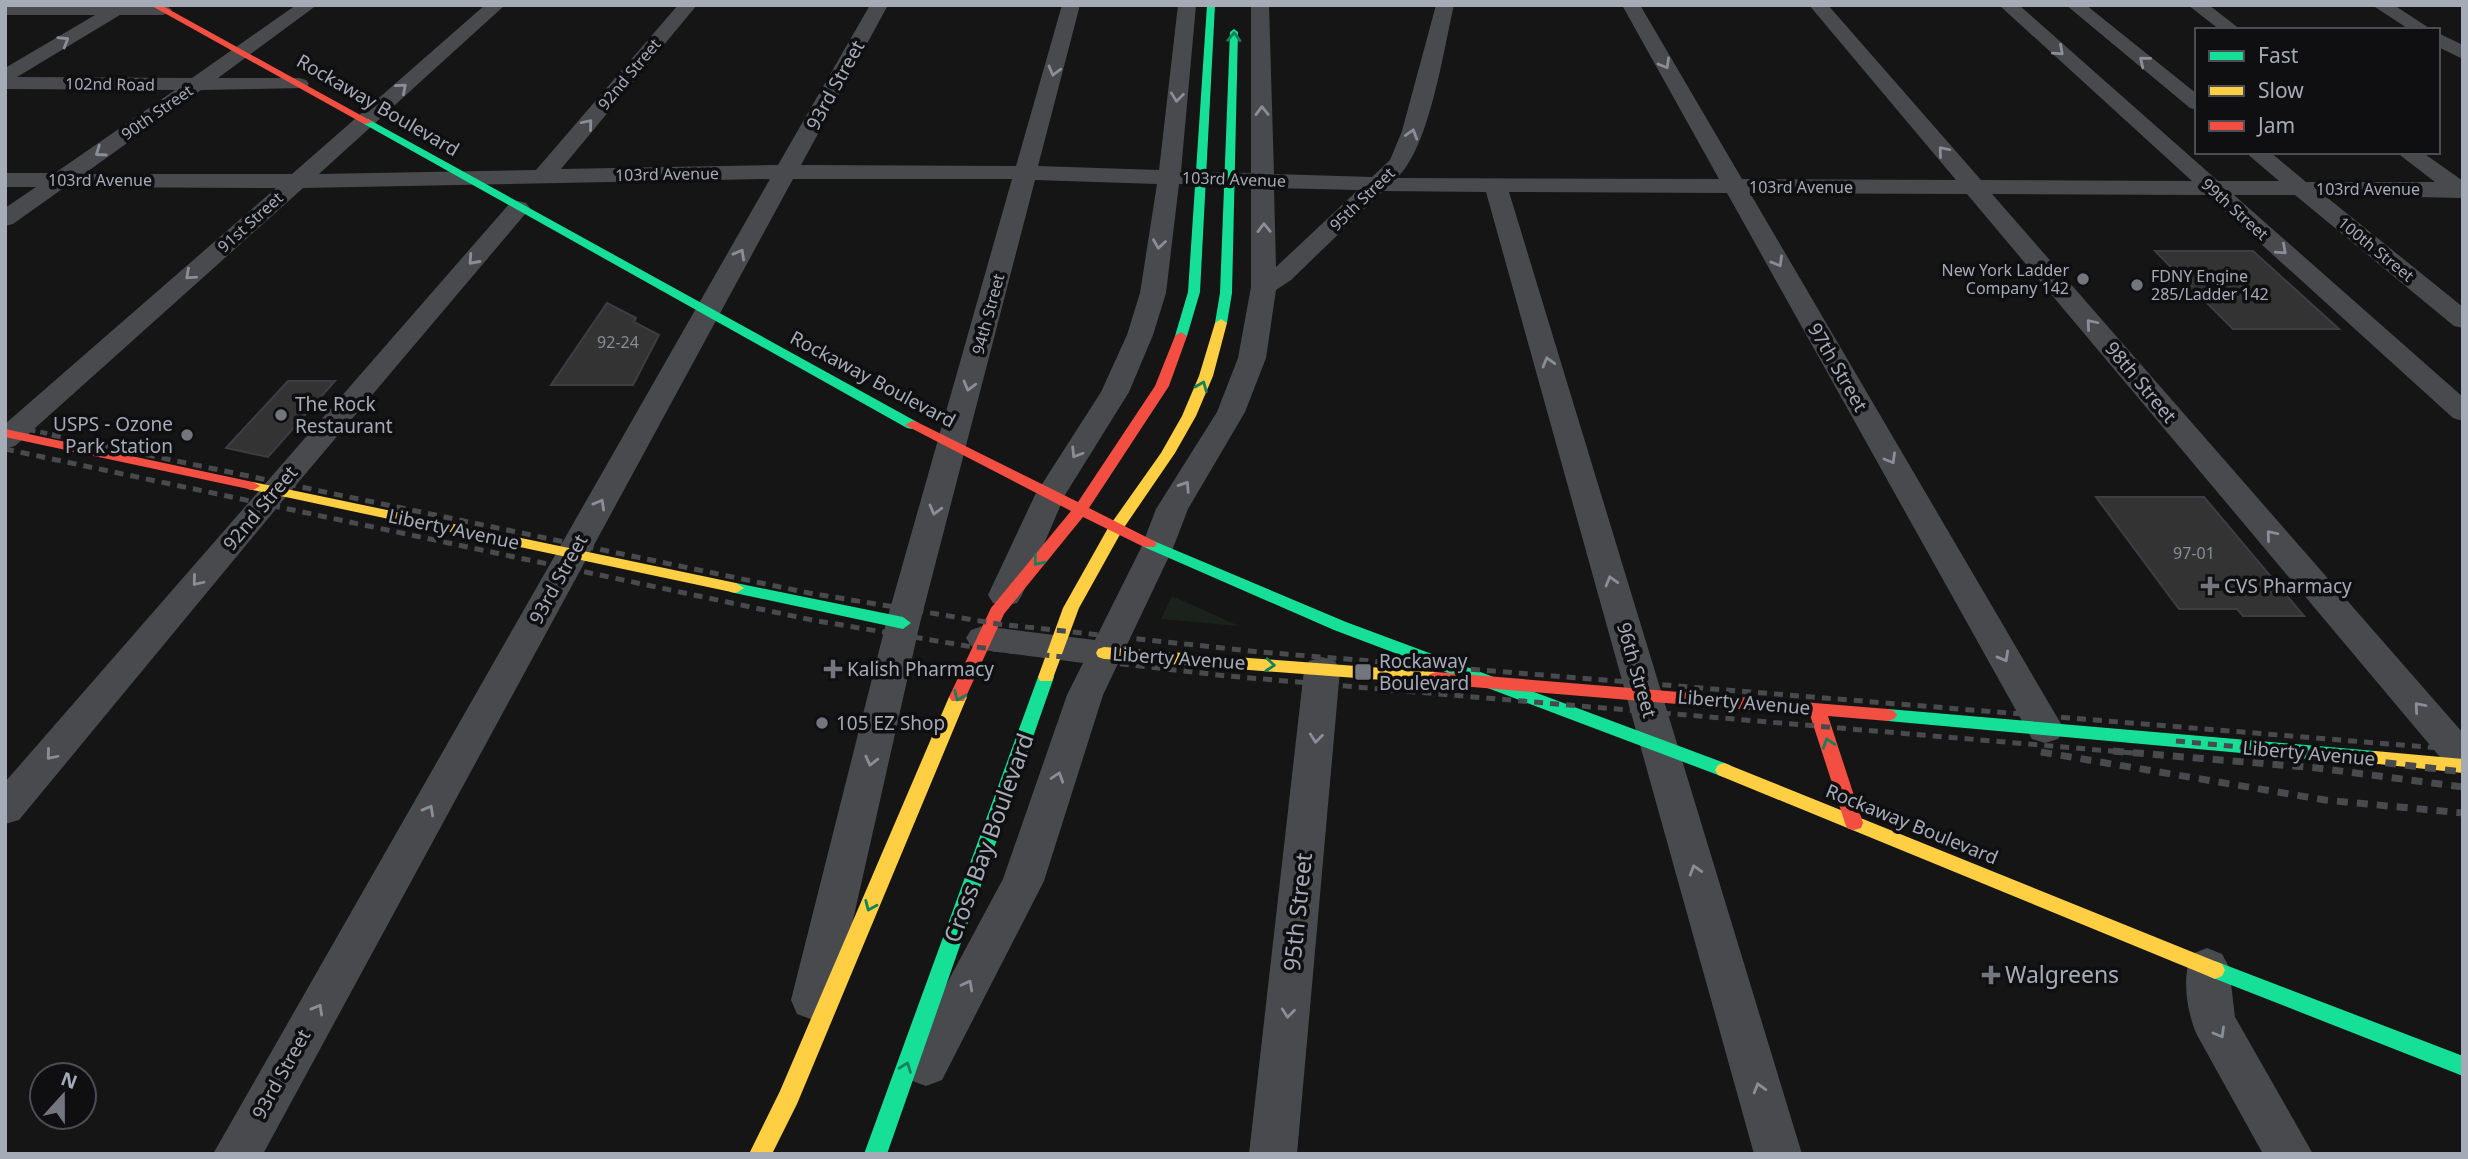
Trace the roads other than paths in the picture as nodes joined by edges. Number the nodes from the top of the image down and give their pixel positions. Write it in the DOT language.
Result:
graph roads {
  1 [pos="308,5"];
  2 [pos="496,5"];
  3 [pos="688,5"];
  4 [pos="879,5"];
  5 [pos="1071,5"];
  6 [pos="1187,5"];
  7 [pos="1211,5"];
  8 [pos="1260,5"];
  9 [pos="1445,5"];
  10 [pos="1631,5"];
  11 [pos="1818,5"];
  12 [pos="2008,5"];
  13 [pos="2075,5"];
  14 [pos="2197,5"];
  15 [pos="2381,5"];
  16 [pos="120,8"];
  17 [pos="158,8"];
  18 [pos="5,10"];
  19 [pos="1234,19"];
  20 [pos="2229,28"];
  21 [pos="2420,28"];
  22 [pos="2440,40"];
  23 [pos="242,52"];
  24 [pos="2463,53"];
  25 [pos="5,76"];
  26 [pos="5,83"];
  27 [pos="299,84"];
  28 [pos="196,85"];
  29 [pos="2195,102"];
  30 [pos="363,122"];
  31 [pos="2258,154"];
  32 [pos="2410,154"];
  33 [pos="786,172"];
  34 [pos="1027,172"];
  35 [pos="544,176"];
  36 [pos="462,177"];
  37 [pos="1169,177"];
  38 [pos="1199,177"];
  39 [pos="1230,178"];
  40 [pos="5,180"];
  41 [pos="61,180"];
  42 [pos="1263,180"];
  43 [pos="296,181"];
  44 [pos="1380,184"];
  45 [pos="1496,186"];
  46 [pos="1735,186"];
  47 [pos="1974,188"];
  48 [pos="2213,188"];
  49 [pos="2302,189"];
  50 [pos="2462,190"];
  51 [pos="517,208"];
  52 [pos="5,219"];
  53 [pos="1264,287"];
  54 [pos="707,314"];
  55 [pos="2463,320"];
  56 [pos="2463,412"];
  57 [pos="7,436"];
  58 [pos="953,444"];
  59 [pos="274,491"];
  60 [pos="1050,495"];
  61 [pos="1080,510"];
  62 [pos="1116,528"];
  63 [pos="1157,548"];
  64 [pos="572,554"];
  65 [pos="904,623"];
  66 [pos="990,625"];
  67 [pos="1056,647"];
  68 [pos="1104,653"];
  69 [pos="1322,670"];
  70 [pos="1485,682"];
  71 [pos="1644,694"];
  72 [pos="1817,709"];
  73 [pos="2045,729"];
  74 [pos="1659,745"];
  75 [pos="2463,759"];
  76 [pos="2463,766"];
  77 [pos="5,810"];
  78 [pos="1854,823"];
  79 [pos="2207,967"];
  80 [pos="2463,1066"];
  81 [pos="789,1097"];
  82 [pos="237,1154"];
  83 [pos="760,1154"];
  84 [pos="877,1154"];
  85 [pos="1273,1154"];
  86 [pos="1778,1154"];
  87 [pos="2289,1154"];
  1 -- 23 [label="street, 90th Street"];
  30 -- 2 [label="street, 91st Street, one-way"];
  35 -- 3 [label="street, 92nd Street, one-way"];
  4 -- 33 [label="street, 93rd Street"];
  5 -- 34 [label="street, 94th Street, one-way"];
  6 -- 37 [label="street, one-way"];
  7 -- 38 [label="main road"];
  42 -- 8 [label="street, Cross Bay Boulevard, one-way"];
  44 -- 9 [label="street, 95th Street, one-way"];
  10 -- 46 [label="street, 97th Street, one-way"];
  47 -- 11 [label="street, 98th Street, one-way"];
  12 -- 48 [label="street, 99th Street, one-way"];
  29 -- 13 [label="street, one-way"];
  14 -- 20 [label="street"];
  15 -- 21 [label="street"];
  16 -- 17 [label="street"];
  16 -- 18 [label="street"];
  25 -- 16 [label="street, one-way"];
  17 -- 23 [label="main road, Rockaway Boulevard"];
  39 -- 19 [label="main road, Cross Bay Boulevard, one-way"];
  22 -- 24 [label="street"];
  23 -- 27 [label="main road, Rockaway Boulevard"];
  23 -- 28 [label="street, 90th Street"];
  26 -- 28 [label="street, 102nd Road"];
  27 -- 28 [label="street, 102nd Road"];
  27 -- 30 [label="main road, Rockaway Boulevard"];
  28 -- 41 [label="street, 90th Street, one-way"];
  30 -- 36 [label="main road, Rockaway Boulevard"];
  30 -- 43 [label="street, 91st Street"];
  31 -- 49 [label="street, 100th Street"];
  32 -- 50 [label="street"];
  33 -- 34 [label="street, 103rd Avenue"];
  33 -- 35 [label="street, 103rd Avenue"];
  54 -- 33 [label="street, 93rd Street, one-way"];
  34 -- 37 [label="street, 103rd Avenue"];
  34 -- 58 [label="street, 94th Street, one-way"];
  35 -- 36 [label="street, 103rd Avenue"];
  36 -- 43 [label="street, 103rd Avenue"];
  36 -- 51 [label="main road, Rockaway Boulevard"];
  37 -- 38 [label="street, 103rd Avenue"];
  37 -- 60 [label="street, one-way"];
  38 -- 39 [label="street, 103rd Avenue"];
  38 -- 61 [label="main road"];
  39 -- 42 [label="street, 103rd Avenue"];
  62 -- 39 [label="main road, Cross Bay Boulevard, one-way"];
  40 -- 41 [label="street, 103rd Avenue"];
  41 -- 43 [label="street, 103rd Avenue"];
  41 -- 52 [label="street, 90th Street"];
  42 -- 44 [label="street, 103rd Avenue"];
  53 -- 42 [label="street, Cross Bay Boulevard, one-way"];
  43 -- 57 [label="street, 91st Street, one-way"];
  44 -- 45 [label="street, 103rd Avenue"];
  44 -- 53 [label="street, 95th Street"];
  45 -- 46 [label="street, 103rd Avenue"];
  71 -- 45 [label="street, 96th Street, one-way"];
  46 -- 47 [label="street, 103rd Avenue"];
  46 -- 73 [label="street, 97th Street, one-way"];
  47 -- 48 [label="street, 103rd Avenue"];
  75 -- 47 [label="street, 98th Street, one-way"];
  48 -- 49 [label="street, 103rd Avenue"];
  48 -- 56 [label="street, 99th Street, one-way"];
  49 -- 50 [label="street, 103rd Avenue"];
  49 -- 55 [label="street, 100th Street"];
  51 -- 54 [label="main road, Rockaway Boulevard"];
  51 -- 59 [label="street, 92nd Street, one-way"];
  63 -- 53 [label="street, Cross Bay Boulevard, one-way"];
  54 -- 58 [label="main road, Rockaway Boulevard"];
  64 -- 54 [label="street, 93rd Street, one-way"];
  57 -- 59 [label="main road, Liberty Avenue"];
  58 -- 60 [label="main road, Rockaway Boulevard"];
  58 -- 65 [label="street, 94th Street, one-way"];
  59 -- 64 [label="main road, Liberty Avenue"];
  59 -- 77 [label="street, 92nd Street, one-way"];
  60 -- 61 [label="main road, Rockaway Boulevard"];
  60 -- 66 [label="street"];
  61 -- 62 [label="main road, Rockaway Boulevard"];
  61 -- 66 [label="main road, one-way"];
  62 -- 63 [label="main road, Rockaway Boulevard"];
  62 -- 67 [label="main road, Cross Bay Boulevard"];
  63 -- 68 [label="street, Cross Bay Boulevard"];
  63 -- 70 [label="main road, Rockaway Boulevard"];
  64 -- 65 [label="main road, Liberty Avenue"];
  82 -- 64 [label="street, 93rd Street, one-way"];
  65 -- 81 [label="street, one-way"];
  66 -- 67 [label="street, Liberty Avenue"];
  66 -- 81 [label="main road, one-way"];
  67 -- 68 [label="street, Liberty Avenue"];
  84 -- 67 [label="main road, Cross Bay Boulevard, one-way"];
  68 -- 69 [label="main road, Liberty Avenue, one-way"];
  84 -- 68 [label="street, Cross Bay Boulevard, one-way"];
  69 -- 70 [label="main road, Liberty Avenue"];
  69 -- 85 [label="street, 95th Street, one-way"];
  70 -- 71 [label="main road, Liberty Avenue"];
  70 -- 74 [label="main road, Rockaway Boulevard"];
  71 -- 72 [label="main road, Liberty Avenue"];
  71 -- 74 [label="street, 96th Street"];
  72 -- 73 [label="main road, Liberty Avenue"];
  78 -- 72 [label="main road, one-way"];
  73 -- 76 [label="main road, Liberty Avenue"];
  74 -- 78 [label="main road, Rockaway Boulevard"];
  86 -- 74 [label="street, 96th Street, one-way"];
  78 -- 79 [label="main road, Rockaway Boulevard"];
  79 -- 80 [label="main road, Rockaway Boulevard"];
  79 -- 87 [label="street, one-way"];
  81 -- 83 [label="main road"];
}
